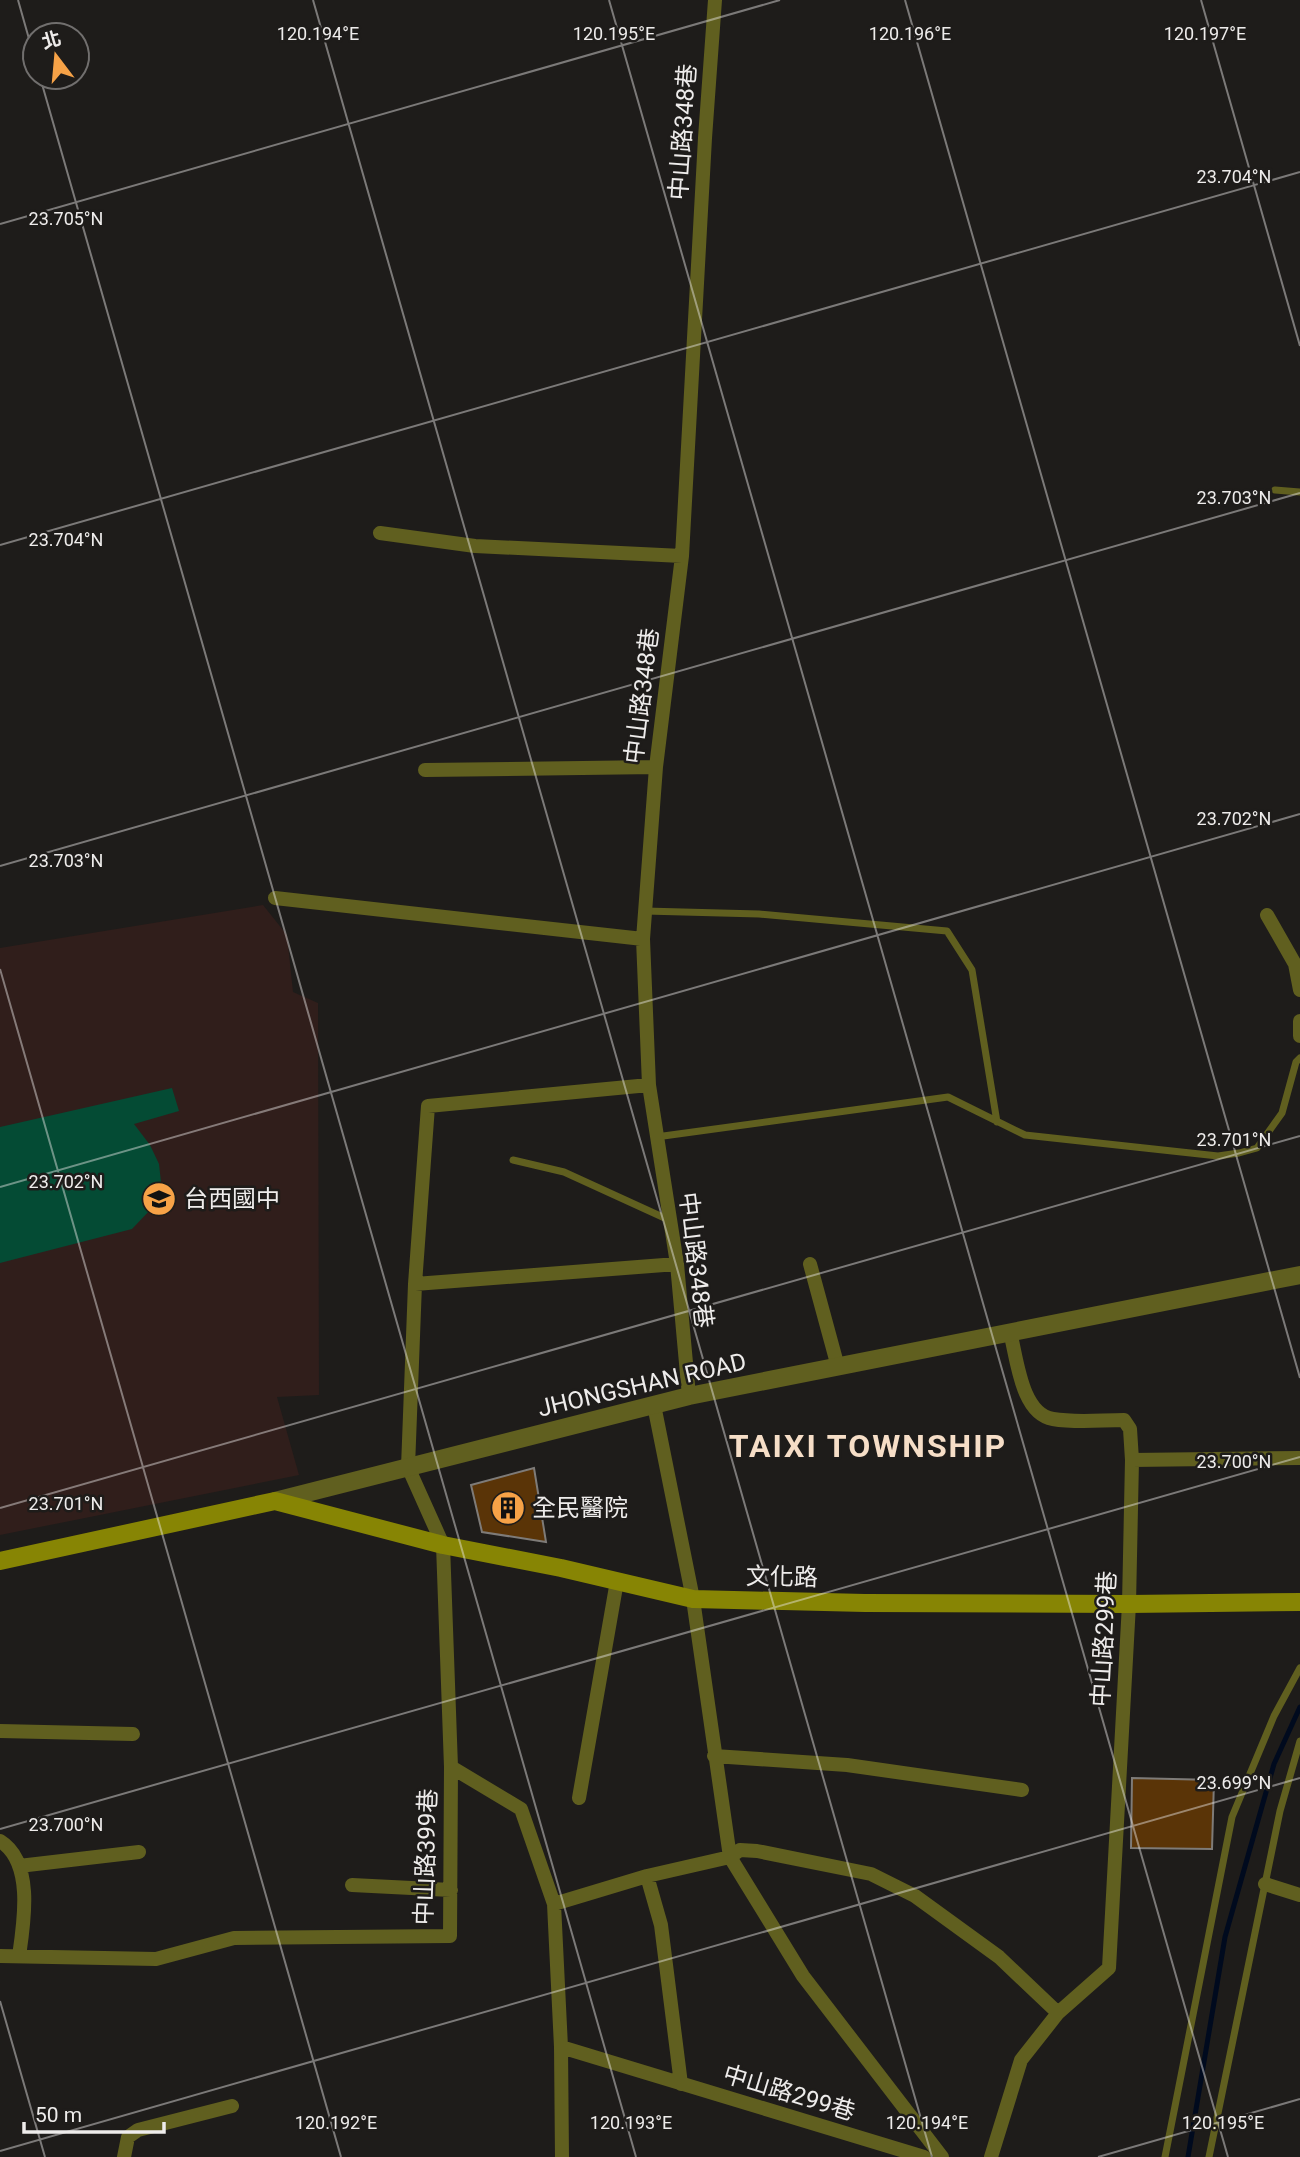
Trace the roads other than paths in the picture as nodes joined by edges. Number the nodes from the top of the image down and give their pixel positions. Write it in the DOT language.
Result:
graph roads {
  1 [pos="715,0"];
  2 [pos="1275,490"];
  3 [pos="1300,492"];
  4 [pos="380,533"];
  5 [pos="682,556"];
  6 [pos="656,767"];
  7 [pos="425,770"];
  8 [pos="275,898"];
  9 [pos="645,911"];
  10 [pos="1267,915"];
  11 [pos="643,939"];
  12 [pos="1300,990"];
  13 [pos="1300,1021"];
  14 [pos="1300,1036"];
  15 [pos="1300,1058"];
  16 [pos="649,1084"];
  17 [pos="997,1122"];
  18 [pos="656,1137"];
  19 [pos="513,1160"];
  20 [pos="670,1220"];
  21 [pos="810,1264"];
  22 [pos="677,1265"];
  23 [pos="1300,1275"];
  24 [pos="415,1284"];
  25 [pos="1010,1332"];
  26 [pos="838,1367"];
  27 [pos="689,1396"];
  28 [pos="654,1405"];
  29 [pos="1300,1458"];
  30 [pos="1132,1460"];
  31 [pos="408,1467"];
  32 [pos="275,1501"];
  33 [pos="443,1545"];
  34 [pos="0,1561"];
  35 [pos="617,1581"];
  36 [pos="693,1599"];
  37 [pos="1300,1602"];
  38 [pos="1129,1604"];
  39 [pos="1300,1668"];
  40 [pos="0,1731"];
  41 [pos="133,1734"];
  42 [pos="1300,1741"];
  43 [pos="714,1756"];
  44 [pos="451,1767"];
  45 [pos="1022,1790"];
  46 [pos="579,1798"];
  47 [pos="0,1841"];
  48 [pos="139,1852"];
  49 [pos="730,1857"];
  50 [pos="19,1866"];
  51 [pos="648,1876"];
  52 [pos="1265,1884"];
  53 [pos="352,1885"];
  54 [pos="451,1890"];
  55 [pos="1300,1895"];
  56 [pos="554,1904"];
  57 [pos="2,1956"];
  58 [pos="19,1956"];
  59 [pos="1058,2013"];
  60 [pos="561,2048"];
  61 [pos="681,2084"];
  62 [pos="232,2106"];
  63 [pos="124,2157"];
  64 [pos="562,2157"];
  65 [pos="925,2157"];
  66 [pos="943,2157"];
  67 [pos="991,2157"];
  68 [pos="1165,2157"];
  69 [pos="1209,2157"];
  1 -- 5 [label="street, 中山路348巷"];
  2 -- 3 [label="lane"];
  4 -- 5 [label="street"];
  5 -- 6 [label="street, 中山路348巷"];
  6 -- 7 [label="street"];
  6 -- 9 [label="street, 中山路348巷"];
  8 -- 11 [label="street"];
  9 -- 11 [label="street, 中山路348巷"];
  9 -- 17 [label="lane"];
  10 -- 12 [label="street"];
  11 -- 16 [label="street, 中山路348巷"];
  13 -- 14 [label="street"];
  15 -- 17 [label="lane"];
  16 -- 18 [label="street, 中山路348巷"];
  16 -- 24 [label="street"];
  17 -- 18 [label="lane"];
  18 -- 20 [label="street, 中山路348巷"];
  19 -- 20 [label="lane"];
  20 -- 22 [label="street, 中山路348巷"];
  21 -- 26 [label="street"];
  22 -- 24 [label="street"];
  22 -- 27 [label="street, 中山路348巷"];
  23 -- 25 [label="street, JHONGSHAN ROAD"];
  24 -- 31 [label="street"];
  25 -- 26 [label="street, JHONGSHAN ROAD"];
  25 -- 30 [label="street, 中山路299巷"];
  26 -- 27 [label="street, JHONGSHAN ROAD"];
  27 -- 28 [label="street, JHONGSHAN ROAD"];
  28 -- 31 [label="street, JHONGSHAN ROAD"];
  28 -- 36 [label="street, 中山路299巷"];
  29 -- 30 [label="street"];
  30 -- 38 [label="street, 中山路299巷"];
  31 -- 32 [label="street, JHONGSHAN ROAD"];
  31 -- 33 [label="street, 中山路399巷"];
  32 -- 33 [label="main road, 文化路"];
  32 -- 34 [label="main road, JHONGSHAN ROAD"];
  33 -- 35 [label="main road, 文化路"];
  33 -- 44 [label="street, 中山路399巷"];
  35 -- 36 [label="main road, 文化路"];
  35 -- 46 [label="street"];
  36 -- 38 [label="main road, 文化路"];
  36 -- 43 [label="street, 中山路299巷"];
  37 -- 38 [label="main road, 文化路"];
  38 -- 59 [label="street, 中山路299巷"];
  39 -- 68 [label="lane"];
  40 -- 41 [label="street"];
  42 -- 52 [label="lane"];
  43 -- 45 [label="street"];
  43 -- 49 [label="street, 中山路299巷"];
  44 -- 54 [label="street, 中山路399巷"];
  44 -- 56 [label="street"];
  47 -- 50 [label="street"];
  48 -- 50 [label="street"];
  49 -- 51 [label="street"];
  49 -- 59 [label="street"];
  49 -- 66 [label="street, 中山路299巷"];
  50 -- 58 [label="street"];
  51 -- 56 [label="street"];
  51 -- 61 [label="street"];
  52 -- 55 [label="street"];
  52 -- 69 [label="lane"];
  53 -- 54 [label="street"];
  54 -- 58 [label="street, 中山路399巷"];
  56 -- 60 [label="street"];
  57 -- 58 [label="street, 中山路399巷"];
  59 -- 67 [label="street, 中山路299巷"];
  60 -- 61 [label="street, 中山路299巷"];
  60 -- 64 [label="street"];
  61 -- 65 [label="street, 中山路299巷"];
  62 -- 63 [label="street"];
}
